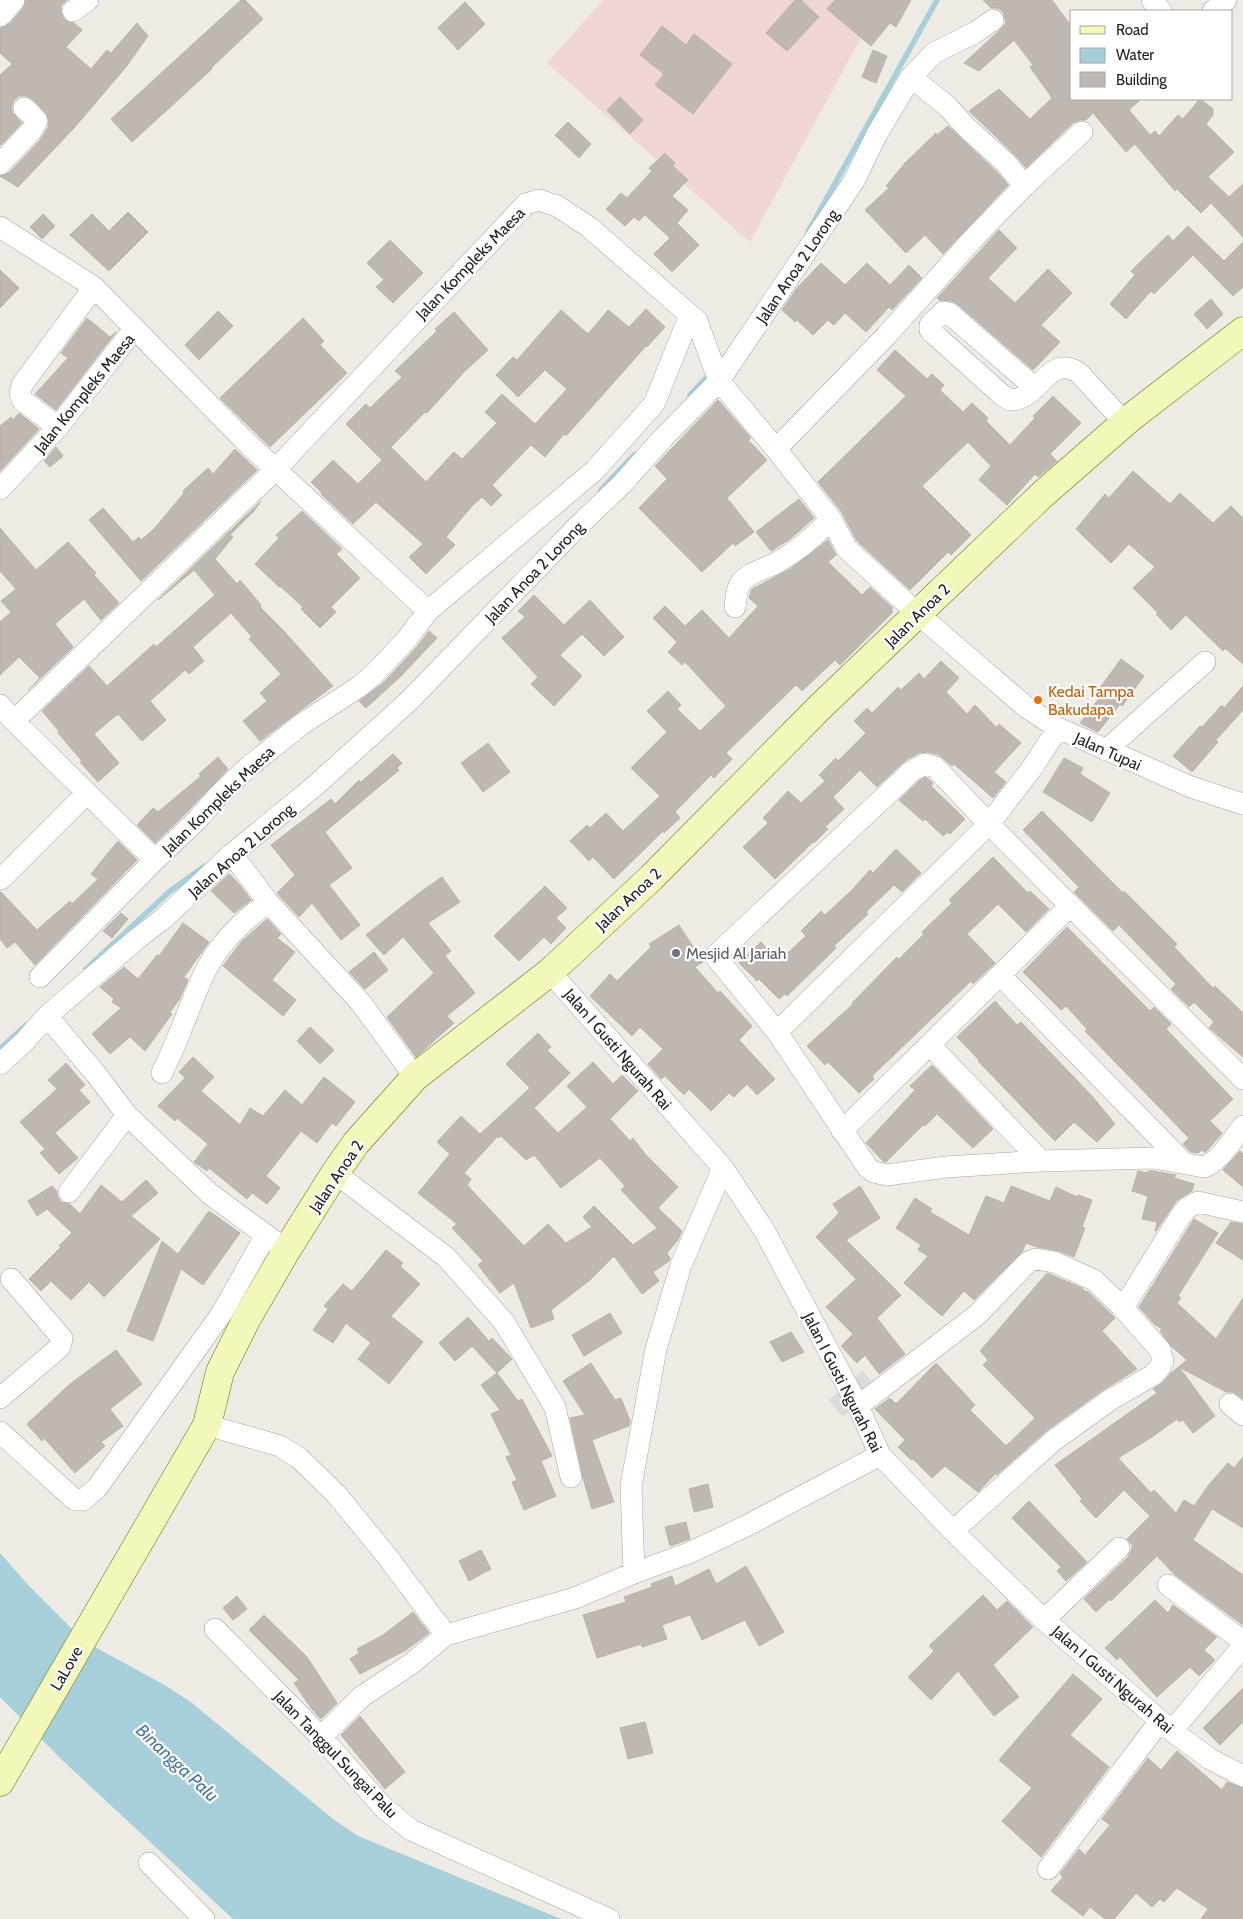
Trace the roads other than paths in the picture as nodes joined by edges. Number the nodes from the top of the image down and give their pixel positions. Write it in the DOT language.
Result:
graph roads {
  1 [pos="14,0"];
  2 [pos="1152,0"];
  3 [pos="1226,0"];
  4 [pos="1160,10"];
  5 [pos="1214,10"];
  6 [pos="0,16"];
  7 [pos="993,20"];
  8 [pos="911,77"];
  9 [pos="24,108"];
  10 [pos="1082,132"];
  11 [pos="0,164"];
  12 [pos="1024,186"];
  13 [pos="0,227"];
  14 [pos="94,286"];
  15 [pos="693,318"];
  16 [pos="134,329"];
  17 [pos="1243,331"];
  18 [pos="719,381"];
  19 [pos="1035,388"];
  20 [pos="1125,423"];
  21 [pos="58,428"];
  22 [pos="776,449"];
  23 [pos="275,470"];
  24 [pos="0,489"];
  25 [pos="830,519"];
  26 [pos="735,607"];
  27 [pos="428,611"];
  28 [pos="918,614"];
  29 [pos="1205,662"];
  30 [pos="0,705"];
  31 [pos="14,721"];
  32 [pos="1058,728"];
  33 [pos="1106,750"];
  34 [pos="87,793"];
  35 [pos="1243,804"];
  36 [pos="989,824"];
  37 [pos="232,854"];
  38 [pos="155,860"];
  39 [pos="1,879"];
  40 [pos="268,902"];
  41 [pos="1070,906"];
  42 [pos="550,972"];
  43 [pos="1000,975"];
  44 [pos="40,977"];
  45 [pos="47,1016"];
  46 [pos="777,1032"];
  47 [pos="930,1045"];
  48 [pos="0,1064"];
  49 [pos="162,1073"];
  50 [pos="415,1077"];
  51 [pos="1243,1079"];
  52 [pos="127,1115"];
  53 [pos="1243,1126"];
  54 [pos="842,1131"];
  55 [pos="1041,1161"];
  56 [pos="1184,1163"];
  57 [pos="723,1168"];
  58 [pos="335,1173"];
  59 [pos="69,1192"];
  60 [pos="1243,1212"];
  61 [pos="276,1243"];
  62 [pos="11,1279"];
  63 [pos="1123,1308"];
  64 [pos="0,1398"];
  65 [pos="858,1406"];
  66 [pos="207,1425"];
  67 [pos="0,1432"];
  68 [pos="880,1455"];
  69 [pos="571,1477"];
  70 [pos="953,1531"];
  71 [pos="1119,1548"];
  72 [pos="131,1554"];
  73 [pos="634,1573"];
  74 [pos="1168,1585"];
  75 [pos="1044,1620"];
  76 [pos="215,1629"];
  77 [pos="446,1635"];
  78 [pos="1243,1641"];
  79 [pos="1243,1646"];
  80 [pos="1166,1726"];
  81 [pos="322,1737"];
  82 [pos="1243,1776"];
  83 [pos="0,1782"];
  84 [pos="149,1863"];
  85 [pos="1048,1869"];
  86 [pos="204,1919"];
  87 [pos="609,1919"];
  1 -- 6 [label="street"];
  2 -- 4 [label="street"];
  3 -- 5 [label="street"];
  7 -- 8 [label="street, Jalan Anoa 2 Lorong"];
  8 -- 12 [label="street"];
  8 -- 18 [label="street, Jalan Anoa 2 Lorong"];
  9 -- 11 [label="street"];
  10 -- 12 [label="street"];
  12 -- 22 [label="street"];
  13 -- 14 [label="street"];
  14 -- 16 [label="street"];
  14 -- 21 [label="street"];
  15 -- 18 [label="street, Jalan Tupai"];
  15 -- 23 [label="street, Jalan Kompleks Maesa"];
  15 -- 27 [label="street, Jalan Kompleks Maesa"];
  16 -- 21 [label="street, Jalan Kompleks Maesa"];
  16 -- 23 [label="street, Jalan Kompleks Maesa"];
  17 -- 20 [label="street, Jalan Anoa 2"];
  18 -- 22 [label="street, Jalan Tupai"];
  18 -- 37 [label="street, Jalan Anoa 2 Lorong"];
  19 -- 19 [label="street"];
  19 -- 20 [label="street"];
  20 -- 28 [label="street, Jalan Anoa 2"];
  21 -- 24 [label="street, Jalan Kompleks Maesa"];
  22 -- 25 [label="street, Jalan Tupai"];
  23 -- 27 [label="street, Jalan Kompleks Maesa"];
  23 -- 31 [label="street, Jalan Kompleks Maesa"];
  25 -- 26 [label="street"];
  25 -- 28 [label="street, Jalan Tupai"];
  27 -- 38 [label="street, Jalan Kompleks Maesa"];
  28 -- 32 [label="street, Jalan Tupai"];
  28 -- 42 [label="street, Jalan Anoa 2"];
  29 -- 33 [label="street"];
  30 -- 31 [label="street, Jalan Kompleks Maesa"];
  31 -- 34 [label="street, Jalan Kompleks Maesa"];
  32 -- 33 [label="street, Jalan Tupai"];
  32 -- 36 [label="street"];
  33 -- 35 [label="street, Jalan Tupai"];
  34 -- 38 [label="street, Jalan Kompleks Maesa"];
  34 -- 39 [label="street"];
  36 -- 41 [label="street"];
  36 -- 46 [label="street"];
  36 -- 46 [label="street"];
  37 -- 40 [label="street"];
  37 -- 45 [label="street, Jalan Anoa 2 Lorong"];
  38 -- 44 [label="street"];
  40 -- 49 [label="street"];
  40 -- 50 [label="street"];
  41 -- 43 [label="street"];
  41 -- 51 [label="street"];
  42 -- 50 [label="street, Jalan Anoa 2"];
  42 -- 57 [label="street, Jalan I Gusti Ngurah Rai"];
  43 -- 47 [label="street"];
  43 -- 56 [label="street"];
  45 -- 48 [label="street, Jalan Anoa 2 Lorong"];
  45 -- 52 [label="street"];
  46 -- 54 [label="street"];
  47 -- 54 [label="street"];
  47 -- 55 [label="street"];
  50 -- 58 [label="street, Jalan Anoa 2"];
  52 -- 59 [label="street"];
  52 -- 61 [label="street"];
  53 -- 56 [label="street"];
  54 -- 55 [label="street"];
  55 -- 56 [label="street"];
  57 -- 65 [label="street, Jalan I Gusti Ngurah Rai"];
  57 -- 73 [label="street"];
  58 -- 61 [label="street, Jalan Anoa 2"];
  58 -- 69 [label="street"];
  60 -- 63 [label="street"];
  61 -- 66 [label="street, Jalan Anoa 2"];
  61 -- 67 [label="street"];
  62 -- 64 [label="street"];
  63 -- 65 [label="street"];
  63 -- 70 [label="street"];
  65 -- 68 [label="street, Jalan I Gusti Ngurah Rai"];
  66 -- 72 [label="street, Jalan Anoa 2"];
  66 -- 77 [label="street"];
  68 -- 70 [label="street, Jalan I Gusti Ngurah Rai"];
  68 -- 73 [label="street"];
  70 -- 75 [label="street, Jalan I Gusti Ngurah Rai"];
  71 -- 75 [label="street"];
  72 -- 83 [label="street, LaLove"];
  73 -- 77 [label="street"];
  74 -- 78 [label="street"];
  75 -- 80 [label="street, Jalan I Gusti Ngurah Rai"];
  76 -- 81 [label="street, Jalan Tanggul Sungai Palu"];
  77 -- 81 [label="street"];
  79 -- 80 [label="street"];
  80 -- 82 [label="street, Jalan I Gusti Ngurah Rai"];
  80 -- 85 [label="street"];
  81 -- 87 [label="street, Jalan Tanggul Sungai Palu"];
  84 -- 86 [label="street"];
}
